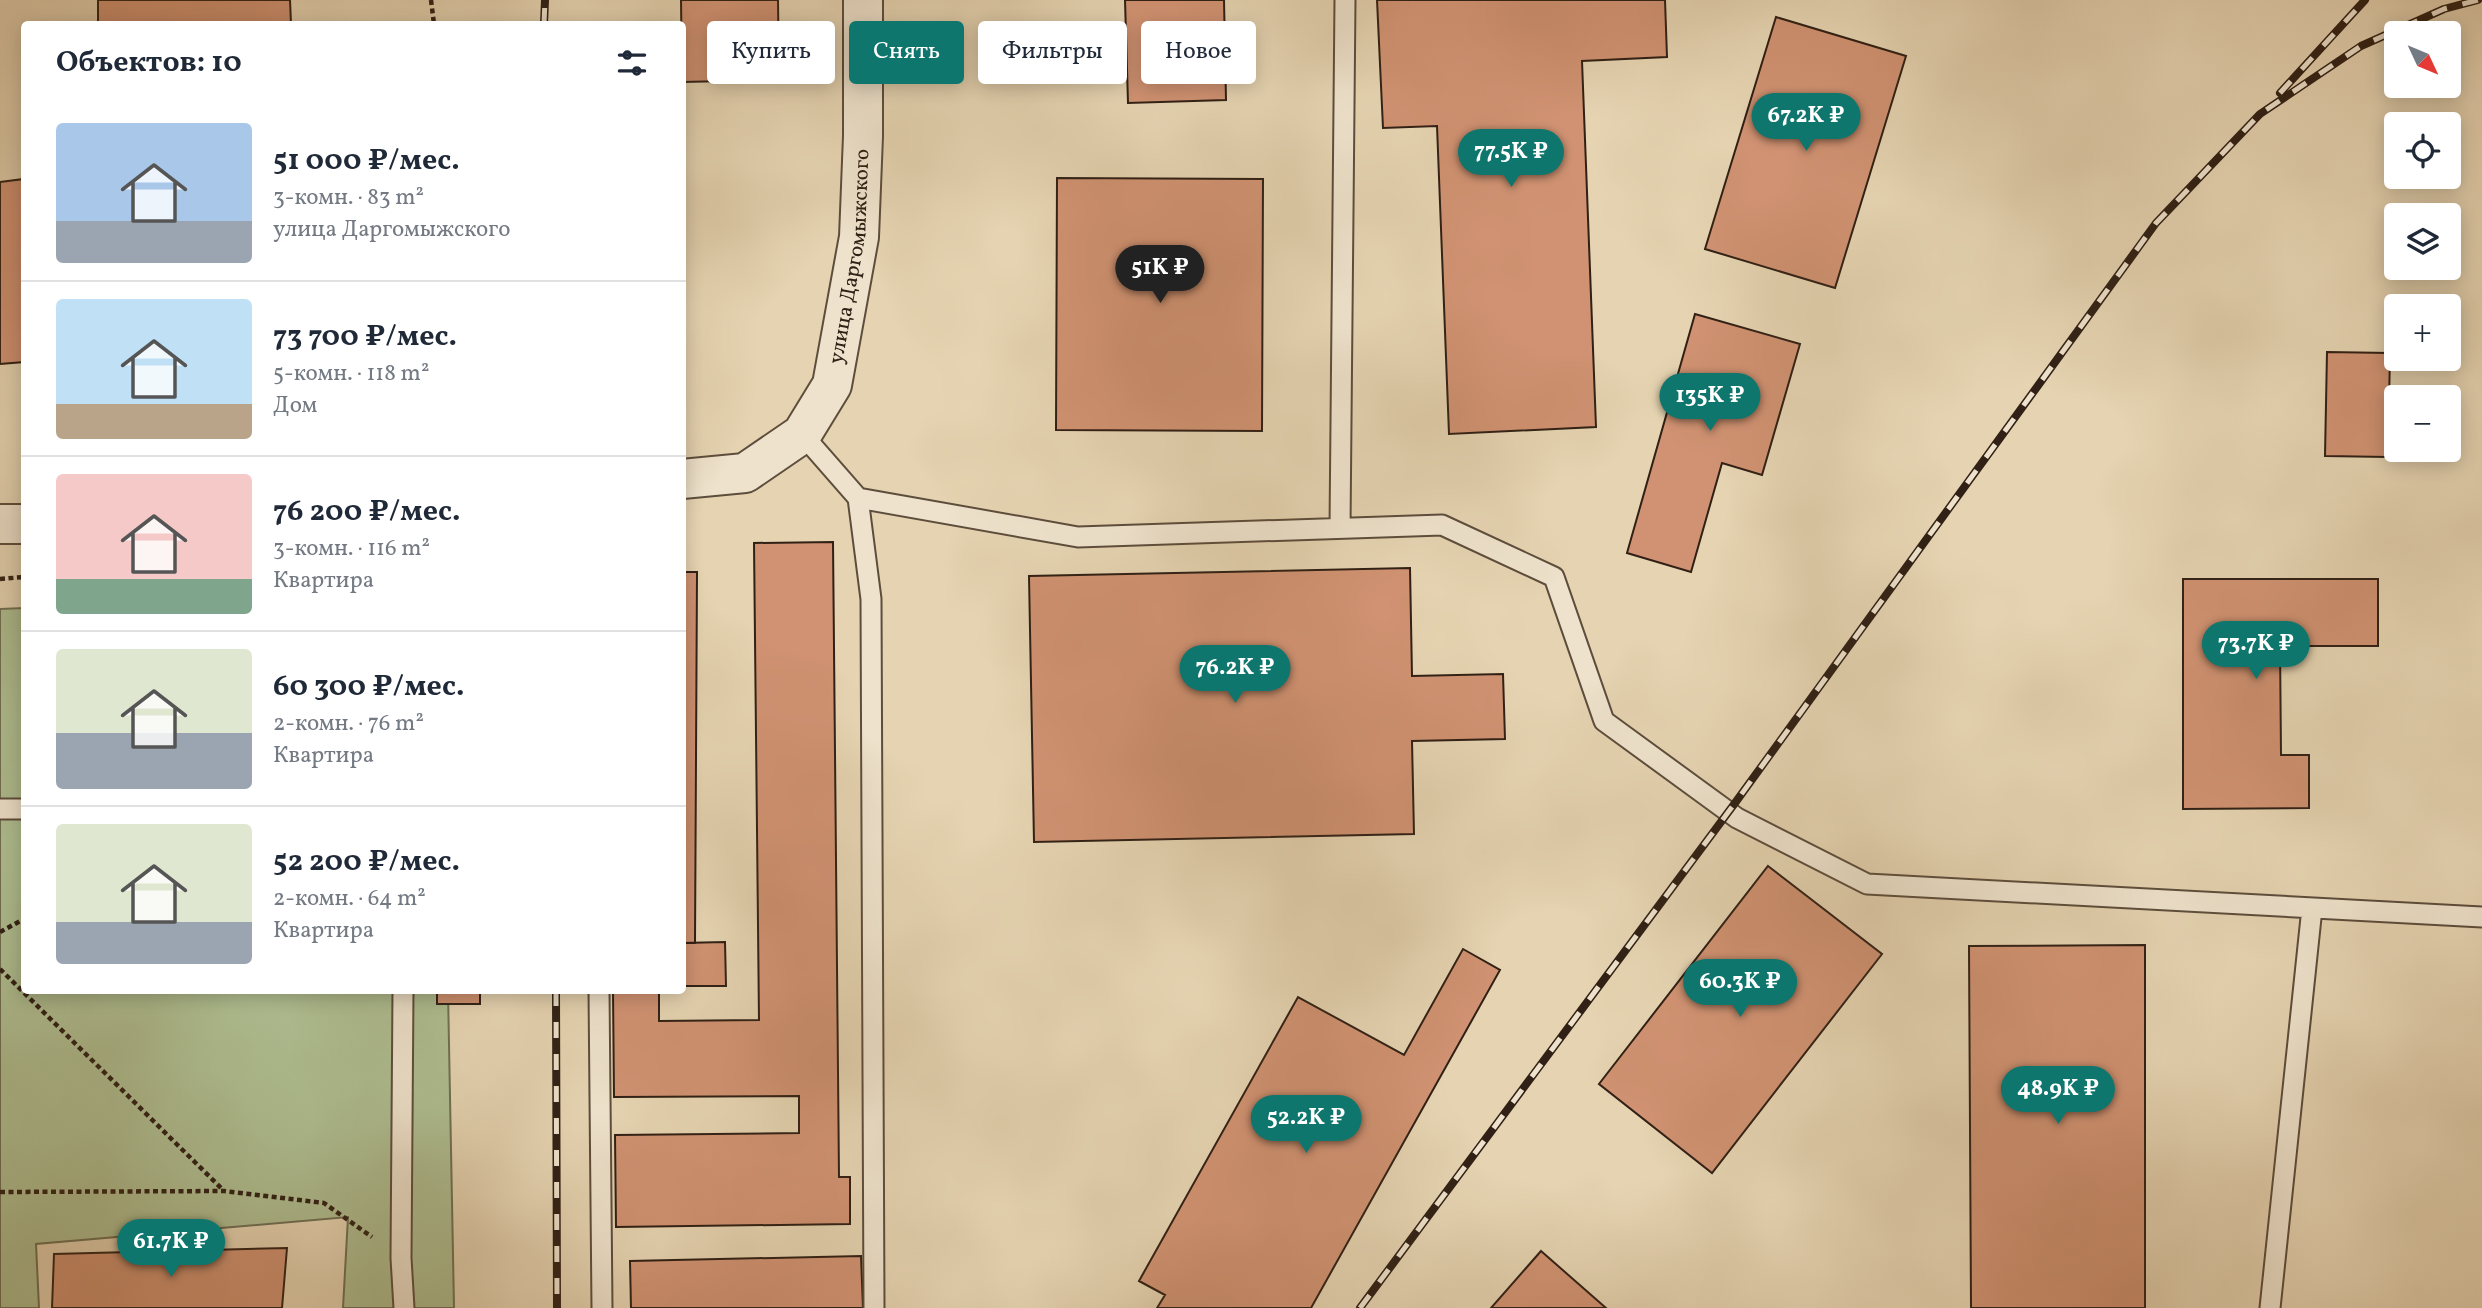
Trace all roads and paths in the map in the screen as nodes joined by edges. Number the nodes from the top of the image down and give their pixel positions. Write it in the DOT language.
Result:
graph roads {
  1 [pos="431,0"];
  2 [pos="863,0"];
  3 [pos="1345,0"];
  4 [pos="434,21"];
  5 [pos="802,434"];
  6 [pos="686,479"];
  7 [pos="858,498"];
  8 [pos="0,524"];
  9 [pos="21,524"];
  10 [pos="1340,528"];
  11 [pos="21,577"];
  12 [pos="0,579"];
  13 [pos="0,809"];
  14 [pos="21,809"];
  15 [pos="2312,908"];
  16 [pos="2482,917"];
  17 [pos="21,921"];
  18 [pos="0,932"];
  19 [pos="0,970"];
  20 [pos="21,991"];
  21 [pos="24,994"];
  22 [pos="403,994"];
  23 [pos="598,994"];
  24 [pos="224,1191"];
  25 [pos="0,1192"];
  26 [pos="401,1258"];
  27 [pos="404,1308"];
  28 [pos="602,1308"];
  29 [pos="874,1308"];
  30 [pos="2270,1308"];
  1 -- 4 [label="path"];
  2 -- 5 [label="street, улица Даргомыжского"];
  3 -- 10 [label="lane"];
  5 -- 6 [label="street, улица Даргомыжского"];
  5 -- 7 [label="lane"];
  7 -- 10 [label="lane"];
  7 -- 29 [label="lane"];
  8 -- 9 [label="street"];
  10 -- 15 [label="lane"];
  11 -- 12 [label="path"];
  13 -- 14 [label="lane"];
  15 -- 16 [label="lane"];
  15 -- 30 [label="lane"];
  17 -- 18 [label="path"];
  19 -- 20 [label="path"];
  21 -- 24 [label="path"];
  22 -- 26 [label="lane"];
  23 -- 28 [label="lane"];
  24 -- 25 [label="path"];
  24 -- 26 [label="path"];
  26 -- 27 [label="lane"];
}
